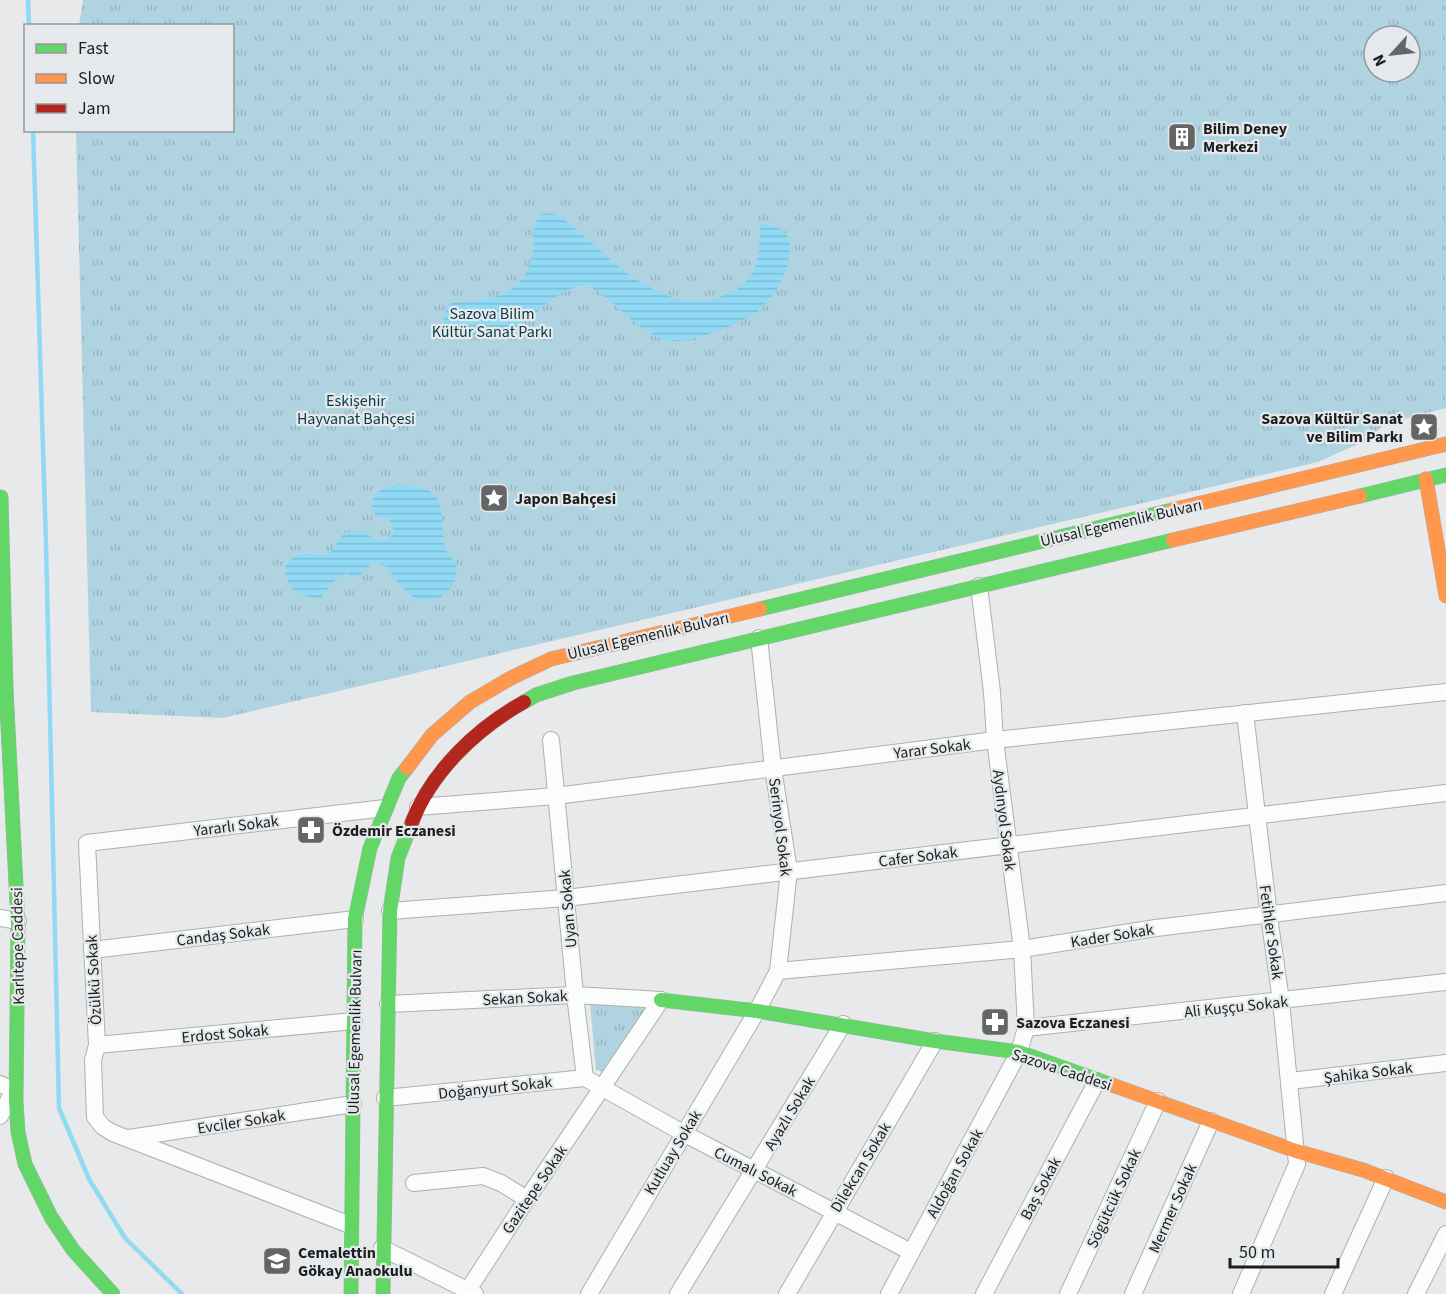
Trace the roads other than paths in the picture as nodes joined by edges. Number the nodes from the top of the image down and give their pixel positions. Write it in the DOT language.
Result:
graph roads {
  1 [pos="1446,444"];
  2 [pos="1446,474"];
  3 [pos="1426,479"];
  4 [pos="1,497"];
  5 [pos="979,586"];
  6 [pos="1446,596"];
  7 [pos="2,611"];
  8 [pos="759,639"];
  9 [pos="1446,692"];
  10 [pos="3,711"];
  11 [pos="1245,713"];
  12 [pos="551,740"];
  13 [pos="995,740"];
  14 [pos="773,768"];
  15 [pos="1446,793"];
  16 [pos="556,796"];
  17 [pos="418,807"];
  18 [pos="385,808"];
  19 [pos="1258,816"];
  20 [pos="6,818"];
  21 [pos="87,843"];
  22 [pos="1008,846"];
  23 [pos="789,871"];
  24 [pos="1446,893"];
  25 [pos="566,898"];
  26 [pos="390,911"];
  27 [pos="1269,916"];
  28 [pos="0,918"];
  29 [pos="355,919"];
  30 [pos="18,921"];
  31 [pos="1022,949"];
  32 [pos="92,950"];
  33 [pos="778,971"];
  34 [pos="1446,982"];
  35 [pos="575,994"];
  36 [pos="661,1000"];
  37 [pos="1281,1001"];
  38 [pos="388,1004"];
  39 [pos="757,1011"];
  40 [pos="354,1021"];
  41 [pos="843,1024"];
  42 [pos="1026,1028"];
  43 [pos="935,1041"];
  44 [pos="97,1045"];
  45 [pos="1019,1052"];
  46 [pos="1446,1063"];
  47 [pos="585,1078"];
  48 [pos="1097,1081"];
  49 [pos="1290,1081"];
  50 [pos="7,1087"];
  51 [pos="602,1088"];
  52 [pos="385,1098"];
  53 [pos="1158,1101"];
  54 [pos="353,1104"];
  55 [pos="0,1116"];
  56 [pos="1211,1121"];
  57 [pos="683,1133"];
  58 [pos="128,1138"];
  59 [pos="1296,1151"];
  60 [pos="755,1171"];
  61 [pos="1386,1179"];
  62 [pos="414,1183"];
  63 [pos="527,1199"];
  64 [pos="1446,1202"];
  65 [pos="834,1211"];
  66 [pos="350,1225"];
  67 [pos="1446,1234"];
  68 [pos="382,1248"];
  69 [pos="911,1252"];
  70 [pos="472,1292"];
  71 [pos="113,1294"];
  72 [pos="351,1294"];
  73 [pos="382,1294"];
  74 [pos="589,1294"];
  75 [pos="678,1294"];
  76 [pos="787,1294"];
  77 [pos="889,1294"];
  78 [pos="984,1294"];
  79 [pos="1068,1294"];
  80 [pos="1132,1294"];
  81 [pos="1241,1294"];
  82 [pos="1333,1294"];
  83 [pos="1416,1294"];
  1 -- 18 [label="main road, Ulusal Egemenlik Bulvarı"];
  2 -- 3 [label="main road, Ulusal Egemenlik Bulvarı"];
  3 -- 5 [label="main road, Ulusal Egemenlik Bulvarı"];
  3 -- 6 [label="main road"];
  4 -- 7 [label="main road, Karlıtepe Caddesi"];
  5 -- 8 [label="main road, Ulusal Egemenlik Bulvarı"];
  5 -- 13 [label="street, Aydınyol Sokak"];
  7 -- 10 [label="main road, Karlıtepe Caddesi"];
  8 -- 14 [label="street, Serinyol Sokak"];
  8 -- 17 [label="main road, Ulusal Egemenlik Bulvarı"];
  9 -- 11 [label="street, Yarar Sokak"];
  10 -- 20 [label="main road, Karlıtepe Caddesi"];
  11 -- 13 [label="street, Yarar Sokak"];
  11 -- 19 [label="street, Fetihler Sokak"];
  12 -- 16 [label="street, Uyan Sokak"];
  13 -- 14 [label="street, Yarar Sokak"];
  13 -- 22 [label="street, Aydınyol Sokak"];
  14 -- 16 [label="street, Yarar Sokak"];
  14 -- 23 [label="street, Serinyol Sokak"];
  15 -- 19 [label="street, Cafer Sokak"];
  16 -- 17 [label="street, Yarar Sokak"];
  16 -- 25 [label="street, Uyan Sokak"];
  17 -- 26 [label="main road, Ulusal Egemenlik Bulvarı"];
  18 -- 21 [label="street, Yararlı Sokak"];
  18 -- 29 [label="main road, Ulusal Egemenlik Bulvarı"];
  19 -- 22 [label="street, Cafer Sokak"];
  19 -- 27 [label="street, Fetihler Sokak"];
  20 -- 30 [label="main road, Karlıtepe Caddesi"];
  21 -- 32 [label="street, Özülkü Sokak"];
  22 -- 23 [label="street, Cafer Sokak"];
  22 -- 31 [label="street, Aydınyol Sokak"];
  23 -- 25 [label="street, Cafer Sokak"];
  23 -- 33 [label="street, Serinyol Sokak"];
  24 -- 27 [label="street, Kader Sokak"];
  25 -- 26 [label="street, Cafer Sokak"];
  25 -- 35 [label="street, Uyan Sokak"];
  26 -- 38 [label="main road, Ulusal Egemenlik Bulvarı"];
  27 -- 31 [label="street, Kader Sokak"];
  27 -- 37 [label="street, Fetihler Sokak"];
  28 -- 30 [label="street"];
  29 -- 32 [label="street, Candaş Sokak"];
  29 -- 40 [label="main road, Ulusal Egemenlik Bulvarı"];
  30 -- 50 [label="main road, Karlıtepe Caddesi"];
  31 -- 33 [label="street, Kader Sokak"];
  31 -- 42 [label="street, Aydınyol Sokak"];
  32 -- 44 [label="street, Özülkü Sokak"];
  33 -- 39 [label="street, Serinyol Sokak"];
  34 -- 37 [label="street, Ali Kuşçu Sokak"];
  35 -- 36 [label="street, Sekan Sokak"];
  35 -- 38 [label="street, Sekan Sokak"];
  35 -- 47 [label="street, Uyan Sokak"];
  36 -- 39 [label="main road, Sazova Caddesi"];
  36 -- 51 [label="street, Gazitepe Sokak"];
  37 -- 42 [label="street, Ali Kuşçu Sokak"];
  37 -- 49 [label="street, Fetihler Sokak"];
  38 -- 52 [label="main road, Ulusal Egemenlik Bulvarı"];
  39 -- 41 [label="main road, Sazova Caddesi"];
  39 -- 57 [label="street, Kutluay Sokak"];
  40 -- 44 [label="street, Erdost Sokak"];
  40 -- 54 [label="main road, Ulusal Egemenlik Bulvarı"];
  41 -- 43 [label="main road, Sazova Caddesi"];
  41 -- 60 [label="street, Ayazlı Sokak"];
  42 -- 45 [label="street, Aydınyol Sokak"];
  43 -- 45 [label="main road, Sazova Caddesi"];
  43 -- 65 [label="street, Dilekcan Sokak"];
  44 -- 58 [label="street, Özülkü Sokak"];
  45 -- 48 [label="main road, Sazova Caddesi"];
  45 -- 69 [label="street, Aldoğan Sokak"];
  46 -- 49 [label="street, Şahika Sokak"];
  47 -- 51 [label="street"];
  47 -- 52 [label="street, Doğanyurt Sokak"];
  48 -- 53 [label="main road, Sazova Caddesi"];
  48 -- 78 [label="street, Baş Sokak"];
  49 -- 59 [label="street, Fetihler Sokak"];
  50 -- 55 [label="street"];
  50 -- 71 [label="main road, Karlıtepe Caddesi"];
  51 -- 57 [label="street, Cumalı Sokak"];
  51 -- 63 [label="street, Gazitepe Sokak"];
  52 -- 68 [label="main road, Ulusal Egemenlik Bulvarı"];
  53 -- 56 [label="main road, Sazova Caddesi"];
  53 -- 79 [label="street, Sögütcük Sokak"];
  54 -- 58 [label="street, Evciler Sokak"];
  54 -- 66 [label="main road, Ulusal Egemenlik Bulvarı"];
  56 -- 59 [label="main road, Sazova Caddesi"];
  56 -- 80 [label="street, Mermer Sokak"];
  57 -- 60 [label="street, Cumalı Sokak"];
  57 -- 74 [label="street, Kutluay Sokak"];
  58 -- 66 [label="street"];
  59 -- 61 [label="main road, Sazova Caddesi"];
  59 -- 81 [label="street, Fetihler Sokak"];
  60 -- 65 [label="street, Cumalı Sokak"];
  60 -- 75 [label="street, Ayazlı Sokak"];
  61 -- 64 [label="main road, Sazova Caddesi"];
  61 -- 82 [label="street"];
  62 -- 63 [label="street"];
  63 -- 70 [label="street, Gazitepe Sokak"];
  65 -- 69 [label="street, Cumalı Sokak"];
  65 -- 76 [label="street, Dilekcan Sokak"];
  66 -- 68 [label="main road"];
  66 -- 72 [label="main road, Ulusal Egemenlik Bulvarı"];
  67 -- 83 [label="street"];
  68 -- 70 [label="street"];
  68 -- 73 [label="main road, Ulusal Egemenlik Bulvarı"];
  69 -- 77 [label="street, Aldoğan Sokak"];
}
